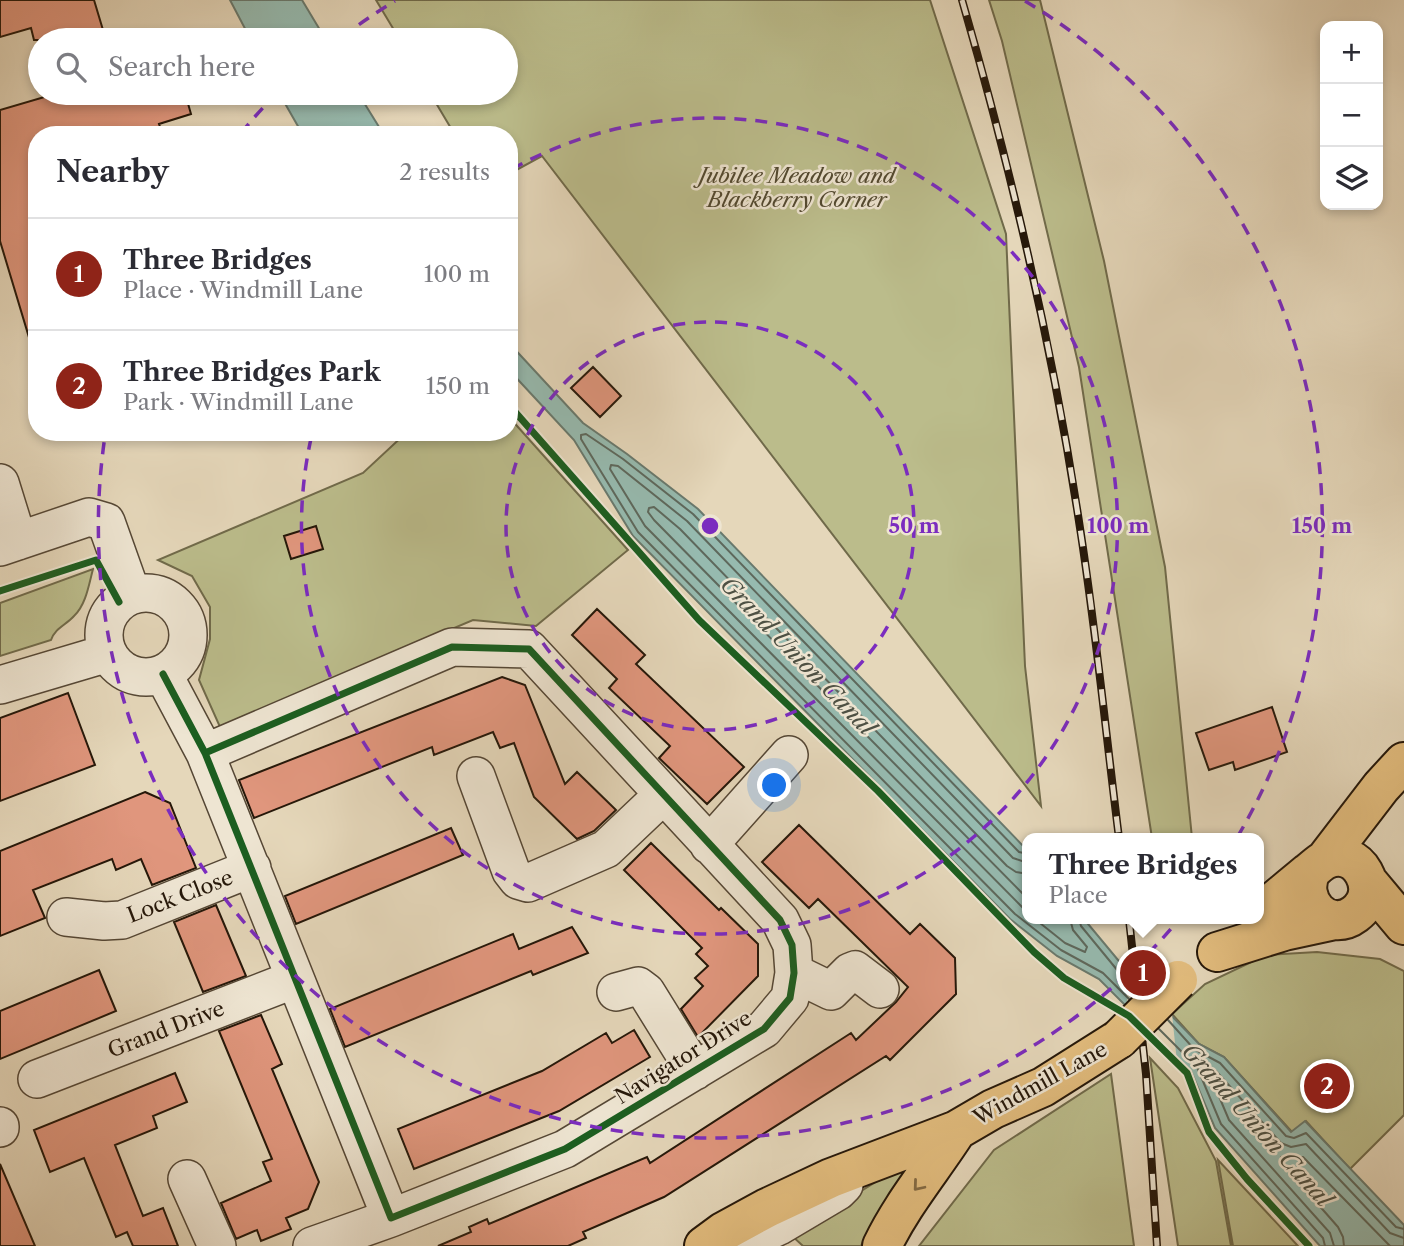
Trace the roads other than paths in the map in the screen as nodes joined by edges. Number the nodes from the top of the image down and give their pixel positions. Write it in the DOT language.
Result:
graph roads {
  1 [pos="0,483"];
  2 [pos="9,544"];
  3 [pos="132,595"];
  4 [pos="108,653"];
  5 [pos="163,674"];
  6 [pos="0,685"];
  7 [pos="205,753"];
  8 [pos="789,755"];
  9 [pos="1392,774"];
  10 [pos="476,776"];
  11 [pos="663,795"];
  12 [pos="709,845"];
  13 [pos="252,868"];
  14 [pos="1342,886"];
  15 [pos="1264,913"];
  16 [pos="66,917"];
  17 [pos="1248,924"];
  18 [pos="1404,925"];
  19 [pos="1404,932"];
  20 [pos="1217,952"];
  21 [pos="794,973"];
  22 [pos="295,978"];
  23 [pos="880,989"];
  24 [pos="616,992"];
  25 [pos="695,1071"];
  26 [pos="37,1079"];
  27 [pos="957,1130"];
  28 [pos="864,1164"];
  29 [pos="187,1179"];
  30 [pos="391,1218"];
  31 [pos="217,1246"];
  32 [pos="312,1246"];
  33 [pos="704,1246"];
  34 [pos="737,1246"];
  35 [pos="882,1246"];
  1 -- 2 [label="street"];
  2 -- 3 [label="street"];
  3 -- 4 [label="street"];
  3 -- 5 [label="street"];
  4 -- 5 [label="street"];
  4 -- 6 [label="street"];
  5 -- 7 [label="street"];
  7 -- 11 [label="street, Navigator Drive"];
  7 -- 13 [label="street"];
  8 -- 12 [label="street"];
  9 -- 14 [label="main road"];
  10 -- 11 [label="street"];
  11 -- 12 [label="street, Navigator Drive"];
  12 -- 21 [label="street, Navigator Drive"];
  13 -- 16 [label="street, Lock Close"];
  13 -- 22 [label="street"];
  14 -- 15 [label="main road"];
  14 -- 18 [label="main road"];
  14 -- 19 [label="main road"];
  14 -- 20 [label="main road, Windmill Lane"];
  17 -- 20 [label="main road, Windmill Lane"];
  20 -- 27 [label="main road, Windmill Lane, bridge"];
  21 -- 23 [label="street"];
  21 -- 25 [label="street, Navigator Drive"];
  22 -- 26 [label="street, Grand Drive"];
  22 -- 30 [label="street"];
  24 -- 25 [label="street"];
  25 -- 30 [label="street, Navigator Drive"];
  27 -- 28 [label="main road, Windmill Lane"];
  27 -- 35 [label="main road, Windmill Lane, one-way"];
  28 -- 33 [label="main road, Windmill Lane"];
  28 -- 34 [label="street"];
  29 -- 31 [label="street"];
  30 -- 32 [label="street, Navigator Drive"];
}
